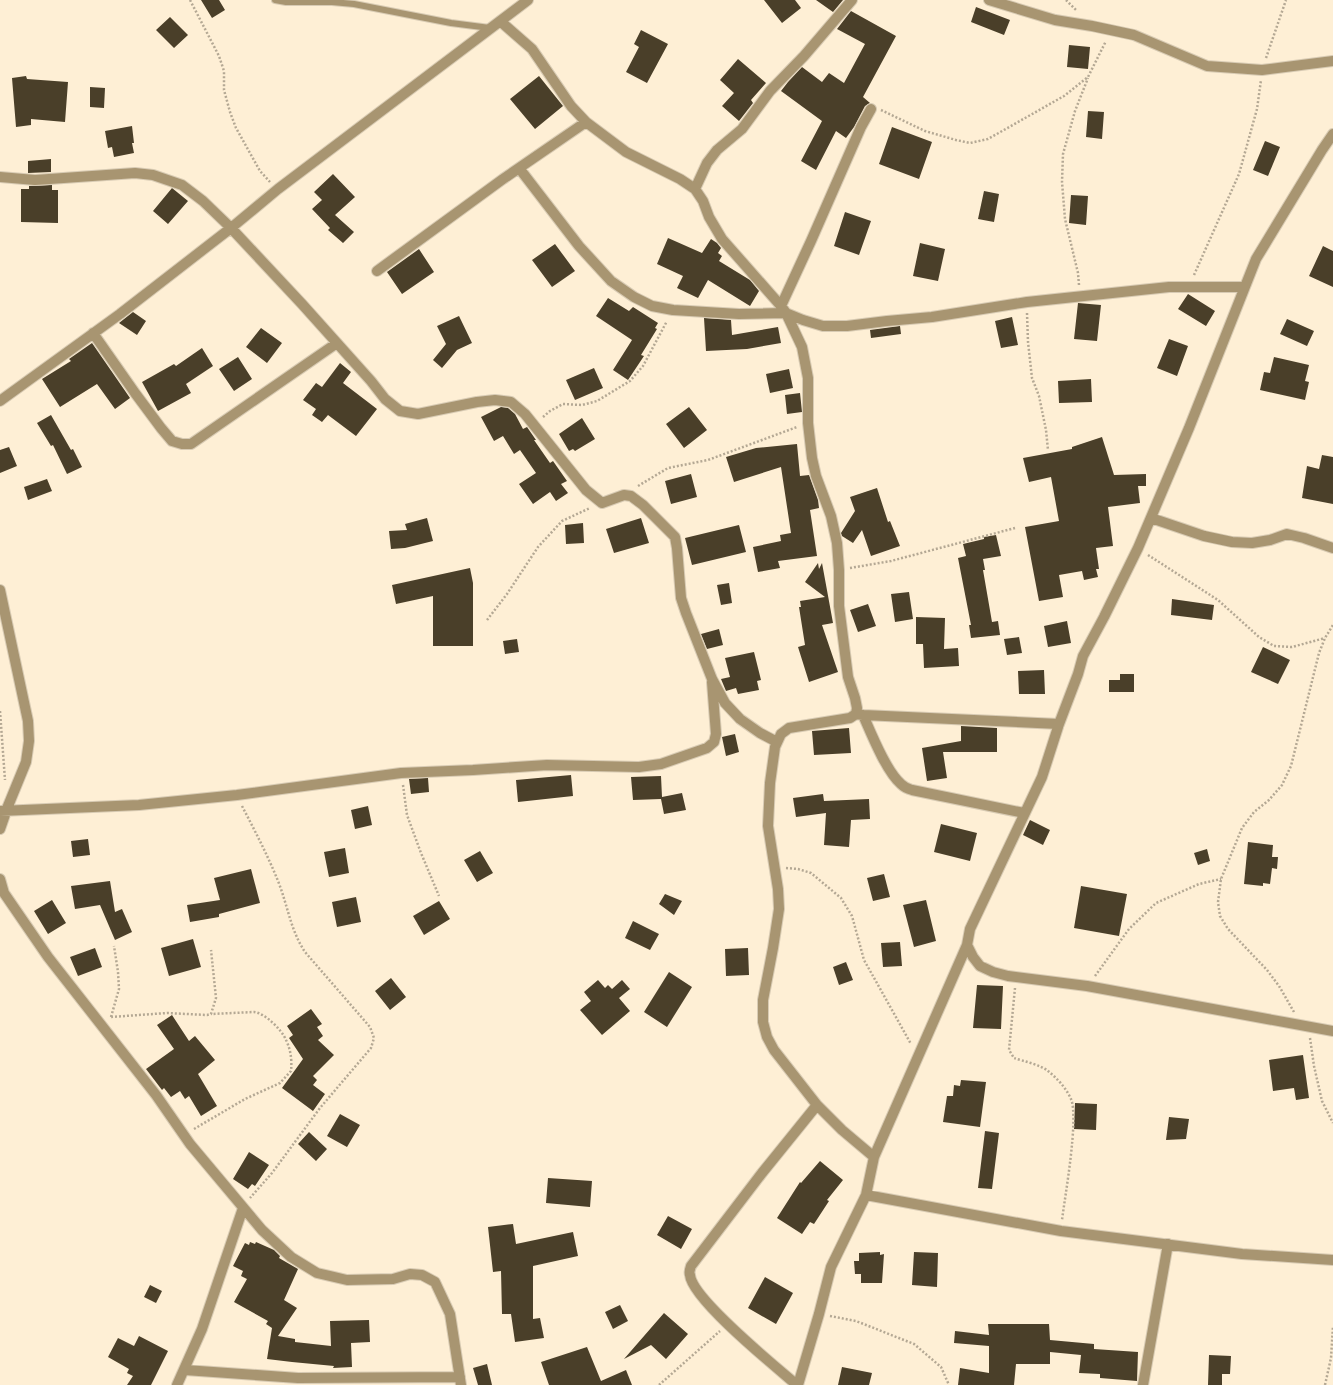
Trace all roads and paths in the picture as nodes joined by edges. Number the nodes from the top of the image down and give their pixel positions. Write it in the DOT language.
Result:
graph roads {
  1 [pos="190,0"];
  2 [pos="275,0"];
  3 [pos="528,0"];
  4 [pos="852,0"];
  5 [pos="989,0"];
  6 [pos="1286,0"];
  7 [pos="500,21"];
  8 [pos="490,28"];
  9 [pos="1111,30"];
  10 [pos="1333,61"];
  11 [pos="1262,70"];
  12 [pos="1088,77"];
  13 [pos="871,108"];
  14 [pos="586,122"];
  15 [pos="1333,134"];
  16 [pos="518,168"];
  17 [pos="0,177"];
  18 [pos="278,189"];
  19 [pos="695,190"];
  20 [pos="231,228"];
  21 [pos="377,271"];
  22 [pos="1246,286"];
  23 [pos="1189,287"];
  24 [pos="1080,296"];
  25 [pos="1027,302"];
  26 [pos="784,309"];
  27 [pos="673,310"];
  28 [pos="93,333"];
  29 [pos="337,343"];
  30 [pos="0,401"];
  31 [pos="808,423"];
  32 [pos="534,425"];
  33 [pos="1048,450"];
  34 [pos="624,495"];
  35 [pos="602,503"];
  36 [pos="1151,518"];
  37 [pos="1015,528"];
  38 [pos="1138,548"];
  39 [pos="1333,548"];
  40 [pos="839,570"];
  41 [pos="0,590"];
  42 [pos="487,620"];
  43 [pos="1333,625"];
  44 [pos="1325,638"];
  45 [pos="712,680"];
  46 [pos="0,710"];
  47 [pos="859,714"];
  48 [pos="1059,724"];
  49 [pos="777,742"];
  50 [pos="401,772"];
  51 [pos="5,785"];
  52 [pos="237,795"];
  53 [pos="3,811"];
  54 [pos="1024,813"];
  55 [pos="0,828"];
  56 [pos="774,867"];
  57 [pos="0,879"];
  58 [pos="1221,879"];
  59 [pos="439,896"];
  60 [pos="967,945"];
  61 [pos="114,946"];
  62 [pos="211,950"];
  63 [pos="1016,977"];
  64 [pos="1087,986"];
  65 [pos="211,1014"];
  66 [pos="1298,1024"];
  67 [pos="1309,1026"];
  68 [pos="1333,1031"];
  69 [pos="918,1056"];
  70 [pos="817,1105"];
  71 [pos="1333,1123"];
  72 [pos="184,1135"];
  73 [pos="874,1157"];
  74 [pos="866,1195"];
  75 [pos="243,1207"];
  76 [pos="1061,1231"];
  77 [pos="1168,1244"];
  78 [pos="1333,1260"];
  79 [pos="819,1314"];
  80 [pos="728,1324"];
  81 [pos="1333,1326"];
  82 [pos="185,1370"];
  83 [pos="460,1381"];
  84 [pos="296,1382"];
  85 [pos="177,1385"];
  86 [pos="659,1385"];
  87 [pos="798,1385"];
  88 [pos="949,1385"];
  89 [pos="1143,1385"];
  90 [pos="1325,1385"];
  1 -- 18 [label="path"];
  2 -- 8 [label="lane"];
  3 -- 7 [label="street"];
  4 -- 19 [label="street"];
  5 -- 9 [label="street"];
  6 -- 11 [label="path"];
  7 -- 8 [label="street"];
  7 -- 14 [label="street"];
  8 -- 18 [label="street"];
  9 -- 11 [label="street"];
  9 -- 12 [label="path"];
  10 -- 11 [label="street"];
  11 -- 23 [label="path"];
  12 -- 13 [label="path"];
  12 -- 24 [label="path"];
  13 -- 26 [label="street"];
  14 -- 16 [label="street"];
  14 -- 19 [label="street"];
  15 -- 22 [label="street"];
  16 -- 21 [label="street"];
  16 -- 27 [label="street"];
  17 -- 20 [label="street"];
  18 -- 20 [label="street"];
  19 -- 26 [label="street"];
  20 -- 28 [label="street"];
  20 -- 29 [label="street"];
  22 -- 23 [label="street"];
  22 -- 36 [label="street"];
  23 -- 24 [label="street"];
  24 -- 25 [label="street"];
  25 -- 26 [label="street"];
  25 -- 33 [label="path"];
  26 -- 27 [label="street"];
  26 -- 31 [label="street"];
  27 -- 32 [label="path"];
  28 -- 29 [label="street"];
  28 -- 30 [label="street"];
  29 -- 32 [label="street"];
  31 -- 34 [label="path"];
  31 -- 40 [label="street"];
  32 -- 35 [label="street"];
  34 -- 35 [label="street"];
  34 -- 45 [label="street"];
  35 -- 42 [label="path"];
  36 -- 38 [label="street"];
  36 -- 39 [label="street"];
  37 -- 40 [label="path"];
  38 -- 44 [label="path"];
  38 -- 48 [label="street"];
  40 -- 47 [label="street"];
  41 -- 53 [label="street"];
  43 -- 44 [label="path"];
  44 -- 58 [label="path"];
  45 -- 49 [label="street"];
  45 -- 50 [label="street"];
  46 -- 51 [label="path"];
  47 -- 48 [label="street"];
  47 -- 49 [label="street"];
  47 -- 54 [label="street"];
  48 -- 54 [label="street"];
  49 -- 56 [label="street"];
  50 -- 52 [label="street"];
  50 -- 59 [label="path"];
  52 -- 53 [label="street"];
  52 -- 75 [label="path"];
  53 -- 55 [label="street"];
  54 -- 60 [label="street"];
  56 -- 69 [label="path"];
  56 -- 70 [label="street"];
  57 -- 72 [label="street"];
  58 -- 64 [label="path"];
  58 -- 66 [label="path"];
  60 -- 63 [label="street"];
  60 -- 69 [label="street"];
  61 -- 65 [label="path"];
  62 -- 65 [label="path"];
  63 -- 64 [label="street"];
  63 -- 76 [label="path"];
  64 -- 66 [label="street"];
  65 -- 72 [label="path"];
  66 -- 67 [label="street"];
  67 -- 68 [label="street"];
  67 -- 71 [label="path"];
  69 -- 73 [label="street"];
  70 -- 73 [label="street"];
  70 -- 80 [label="street"];
  72 -- 75 [label="street"];
  73 -- 74 [label="street"];
  74 -- 76 [label="street"];
  74 -- 79 [label="street"];
  75 -- 82 [label="street"];
  75 -- 83 [label="street"];
  76 -- 77 [label="street"];
  77 -- 78 [label="street"];
  77 -- 89 [label="street"];
  79 -- 87 [label="street"];
  79 -- 88 [label="path"];
  80 -- 86 [label="path"];
  80 -- 87 [label="street"];
  81 -- 90 [label="path"];
  82 -- 84 [label="street"];
  82 -- 85 [label="street"];
  83 -- 84 [label="street"];
}
